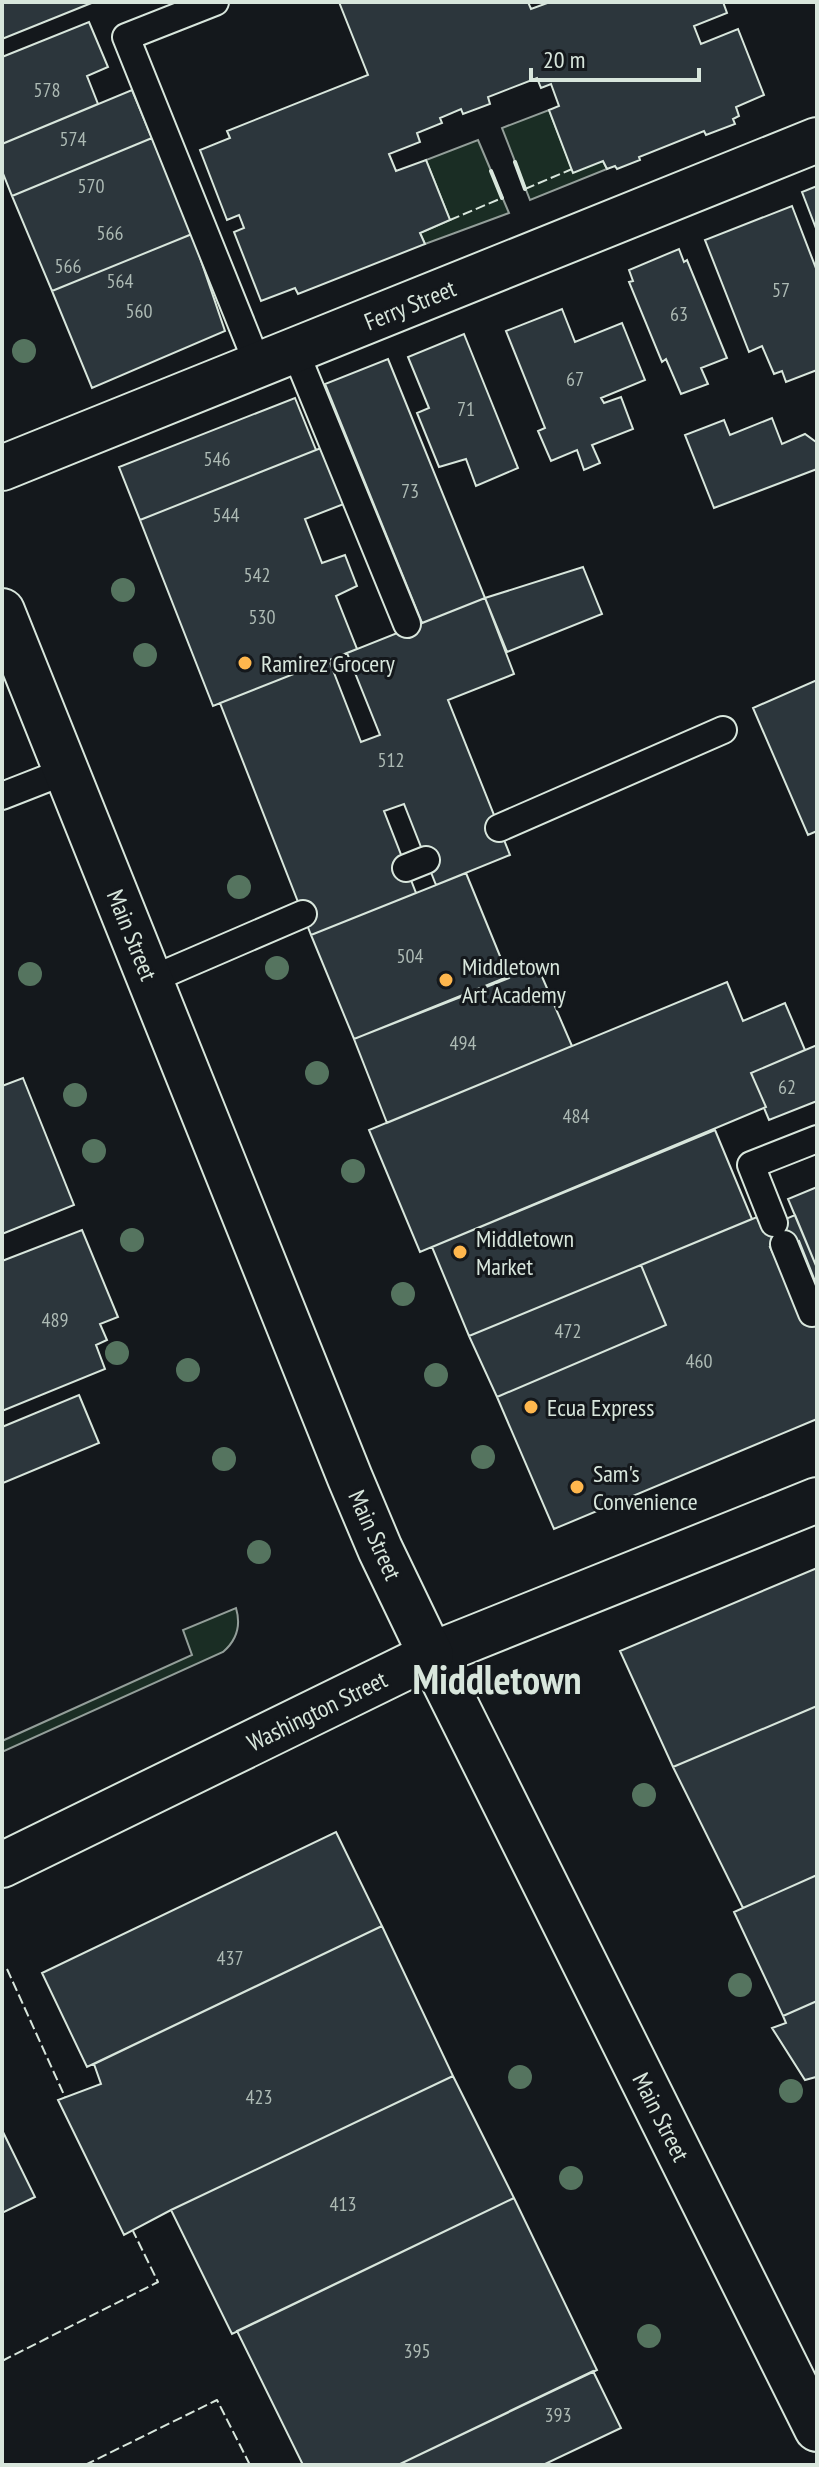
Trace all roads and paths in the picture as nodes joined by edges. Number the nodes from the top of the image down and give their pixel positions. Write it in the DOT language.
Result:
graph roads {
  1 [pos="215,2"];
  2 [pos="817,140"];
  3 [pos="276,358"];
  4 [pos="2,468"];
  5 [pos="2,611"];
  6 [pos="407,624"];
  7 [pos="723,730"];
  8 [pos="66,771"];
  9 [pos="2,796"];
  10 [pos="499,828"];
  11 [pos="303,914"];
  12 [pos="150,980"];
  13 [pos="817,1139"];
  14 [pos="812,1313"];
  15 [pos="817,1500"];
  16 [pos="431,1655"];
  17 [pos="2,1865"];
  18 [pos="817,2429"];
  1 -- 3 [label="lane"];
  2 -- 3 [label="main road, Ferry Street"];
  3 -- 4 [label="main road, Ferry Street"];
  3 -- 6 [label="lane"];
  5 -- 8 [label="main road, Main Street"];
  7 -- 10 [label="lane"];
  8 -- 9 [label="lane"];
  8 -- 12 [label="main road, Main Street"];
  11 -- 12 [label="lane"];
  12 -- 16 [label="main road, Main Street"];
  13 -- 14 [label="lane"];
  15 -- 16 [label="main road, Washington Street"];
  16 -- 17 [label="main road, Washington Street"];
  16 -- 18 [label="main road, Main Street"];
}
